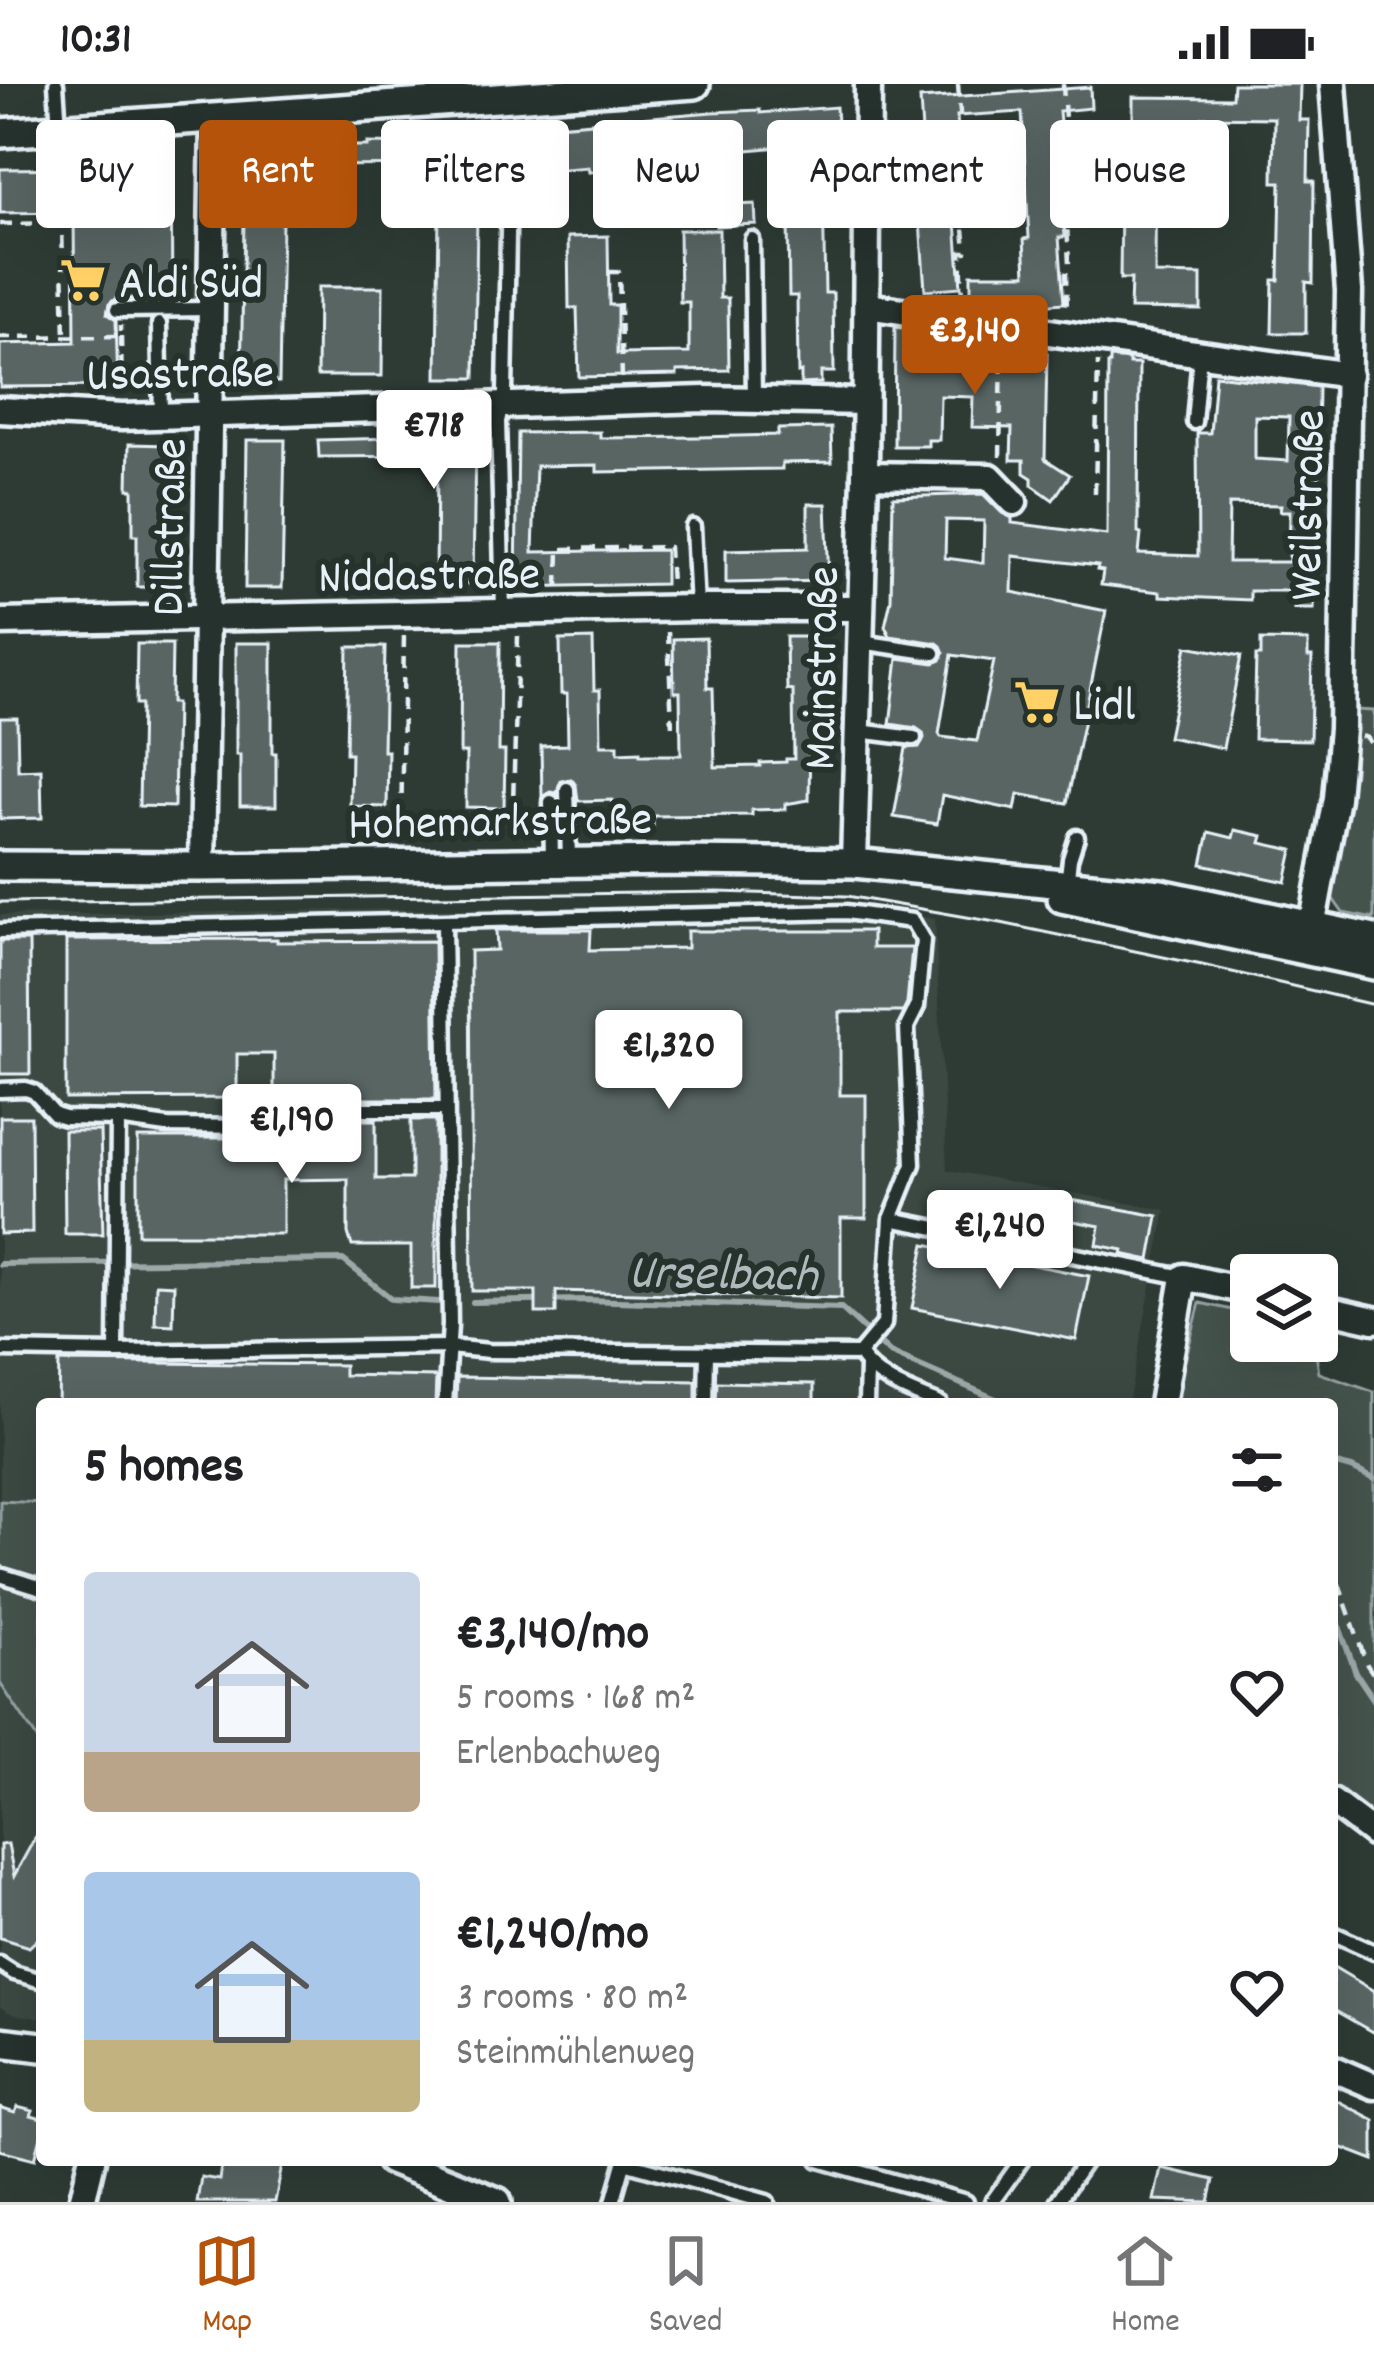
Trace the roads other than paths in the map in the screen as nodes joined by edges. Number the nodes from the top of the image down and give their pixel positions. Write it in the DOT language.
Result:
graph roads {
  1 [pos="56,84"];
  2 [pos="695,84"];
  3 [pos="868,84"];
  4 [pos="1333,84"];
  5 [pos="403,91"];
  6 [pos="214,117"];
  7 [pos="58,120"];
  8 [pos="172,120"];
  9 [pos="36,130"];
  10 [pos="0,133"];
  11 [pos="508,228"];
  12 [pos="752,238"];
  13 [pos="867,306"];
  14 [pos="211,309"];
  15 [pos="117,310"];
  16 [pos="159,324"];
  17 [pos="1200,353"];
  18 [pos="1349,375"];
  19 [pos="754,399"];
  20 [pos="866,401"];
  21 [pos="500,406"];
  22 [pos="0,410"];
  23 [pos="210,415"];
  24 [pos="161,416"];
  25 [pos="1193,422"];
  26 [pos="865,475"];
  27 [pos="1014,502"];
  28 [pos="693,527"];
  29 [pos="678,608"];
  30 [pos="860,608"];
  31 [pos="510,612"];
  32 [pos="207,620"];
  33 [pos="0,622"];
  34 [pos="860,642"];
  35 [pos="934,653"];
  36 [pos="859,731"];
  37 [pos="914,738"];
  38 [pos="567,789"];
  39 [pos="550,802"];
  40 [pos="1077,837"];
  41 [pos="854,862"];
  42 [pos="560,863"];
  43 [pos="0,866"];
  44 [pos="202,867"];
  45 [pos="1066,890"];
  46 [pos="444,922"];
  47 [pos="1312,927"];
  48 [pos="0,931"];
  49 [pos="1374,939"];
  50 [pos="1374,965"];
  51 [pos="0,1090"];
  52 [pos="446,1109"];
  53 [pos="118,1118"];
  54 [pos="891,1220"];
  55 [pos="1184,1277"];
  56 [pos="1230,1287"];
  57 [pos="1338,1311"];
  58 [pos="1374,1320"];
  59 [pos="449,1347"];
  60 [pos="0,1350"];
  61 [pos="116,1352"];
  62 [pos="707,1352"];
  63 [pos="864,1355"];
  64 [pos="445,1398"];
  65 [pos="706,1398"];
  66 [pos="866,1398"];
  67 [pos="925,1398"];
  68 [pos="1163,1398"];
  69 [pos="0,1575"];
  70 [pos="36,1586"];
  71 [pos="1338,1807"];
  72 [pos="1374,1834"];
  73 [pos="1338,1936"];
  74 [pos="1374,1952"];
  75 [pos="0,1964"];
  76 [pos="36,1979"];
  77 [pos="0,2042"];
  78 [pos="36,2047"];
  79 [pos="1338,2071"];
  80 [pos="1374,2086"];
  81 [pos="91,2166"];
  82 [pos="406,2166"];
  83 [pos="624,2166"];
  84 [pos="642,2166"];
  85 [pos="840,2166"];
  86 [pos="1018,2166"];
  87 [pos="1082,2166"];
  88 [pos="82,2202"];
  89 [pos="496,2202"];
  90 [pos="613,2202"];
  91 [pos="766,2202"];
  92 [pos="966,2202"];
  93 [pos="992,2202"];
  94 [pos="1057,2202"];
  1 -- 7 [label="lane"];
  2 -- 5 [label="street"];
  3 -- 13 [label="street, Mainstraße"];
  4 -- 18 [label="street, Weilstraße"];
  5 -- 6 [label="street"];
  6 -- 8 [label="street"];
  6 -- 14 [label="street, Dillstraße"];
  9 -- 10 [label="street"];
  11 -- 21 [label="lane"];
  12 -- 19 [label="lane"];
  13 -- 17 [label="street"];
  13 -- 20 [label="street, Mainstraße"];
  14 -- 15 [label="lane"];
  14 -- 23 [label="street, Dillstraße"];
  16 -- 24 [label="lane"];
  17 -- 18 [label="street"];
  17 -- 25 [label="lane"];
  18 -- 47 [label="street, Weilstraße"];
  19 -- 20 [label="street, Usastraße"];
  19 -- 21 [label="street, Usastraße"];
  20 -- 26 [label="street, Mainstraße"];
  21 -- 23 [label="street, Usastraße"];
  21 -- 31 [label="lane"];
  22 -- 24 [label="street, Usastraße"];
  23 -- 24 [label="street, Usastraße"];
  23 -- 32 [label="street, Dillstraße"];
  26 -- 27 [label="street"];
  26 -- 30 [label="street, Mainstraße"];
  28 -- 29 [label="lane"];
  29 -- 30 [label="street, Niddastraße"];
  29 -- 31 [label="street, Niddastraße"];
  30 -- 34 [label="street, Mainstraße"];
  31 -- 32 [label="street, Niddastraße"];
  32 -- 33 [label="street, Niddastraße"];
  32 -- 44 [label="street, Dillstraße"];
  34 -- 35 [label="lane"];
  34 -- 36 [label="street, Mainstraße"];
  36 -- 37 [label="lane"];
  36 -- 41 [label="street, Mainstraße"];
  38 -- 42 [label="lane"];
  39 -- 42 [label="lane"];
  40 -- 45 [label="lane"];
  41 -- 42 [label="street, Hohemarkstraße"];
  41 -- 45 [label="street, Hohemarkstraße"];
  42 -- 44 [label="street, Hohemarkstraße"];
  43 -- 44 [label="street, Hohemarkstraße"];
  45 -- 47 [label="street, Hohemarkstraße"];
  45 -- 50 [label="street, Hohemarkstraße"];
  46 -- 48 [label="lane"];
  46 -- 52 [label="lane"];
  46 -- 54 [label="lane"];
  47 -- 49 [label="street, Hohemarkstraße"];
  51 -- 53 [label="lane"];
  52 -- 53 [label="lane"];
  52 -- 59 [label="lane"];
  53 -- 61 [label="lane"];
  54 -- 55 [label="lane"];
  54 -- 63 [label="lane"];
  55 -- 56 [label="street"];
  55 -- 68 [label="street"];
  57 -- 58 [label="street"];
  59 -- 61 [label="lane"];
  59 -- 62 [label="lane"];
  59 -- 64 [label="lane"];
  60 -- 61 [label="lane"];
  62 -- 63 [label="lane"];
  62 -- 65 [label="lane"];
  63 -- 66 [label="lane"];
  63 -- 67 [label="lane"];
  69 -- 70 [label="lane"];
  71 -- 72 [label="street"];
  73 -- 74 [label="lane"];
  75 -- 76 [label="lane"];
  77 -- 78 [label="street"];
  79 -- 80 [label="street"];
  81 -- 88 [label="street"];
  82 -- 89 [label="street"];
  83 -- 90 [label="lane"];
  84 -- 91 [label="lane"];
  85 -- 92 [label="lane"];
  86 -- 93 [label="lane"];
  87 -- 94 [label="lane"];
}
